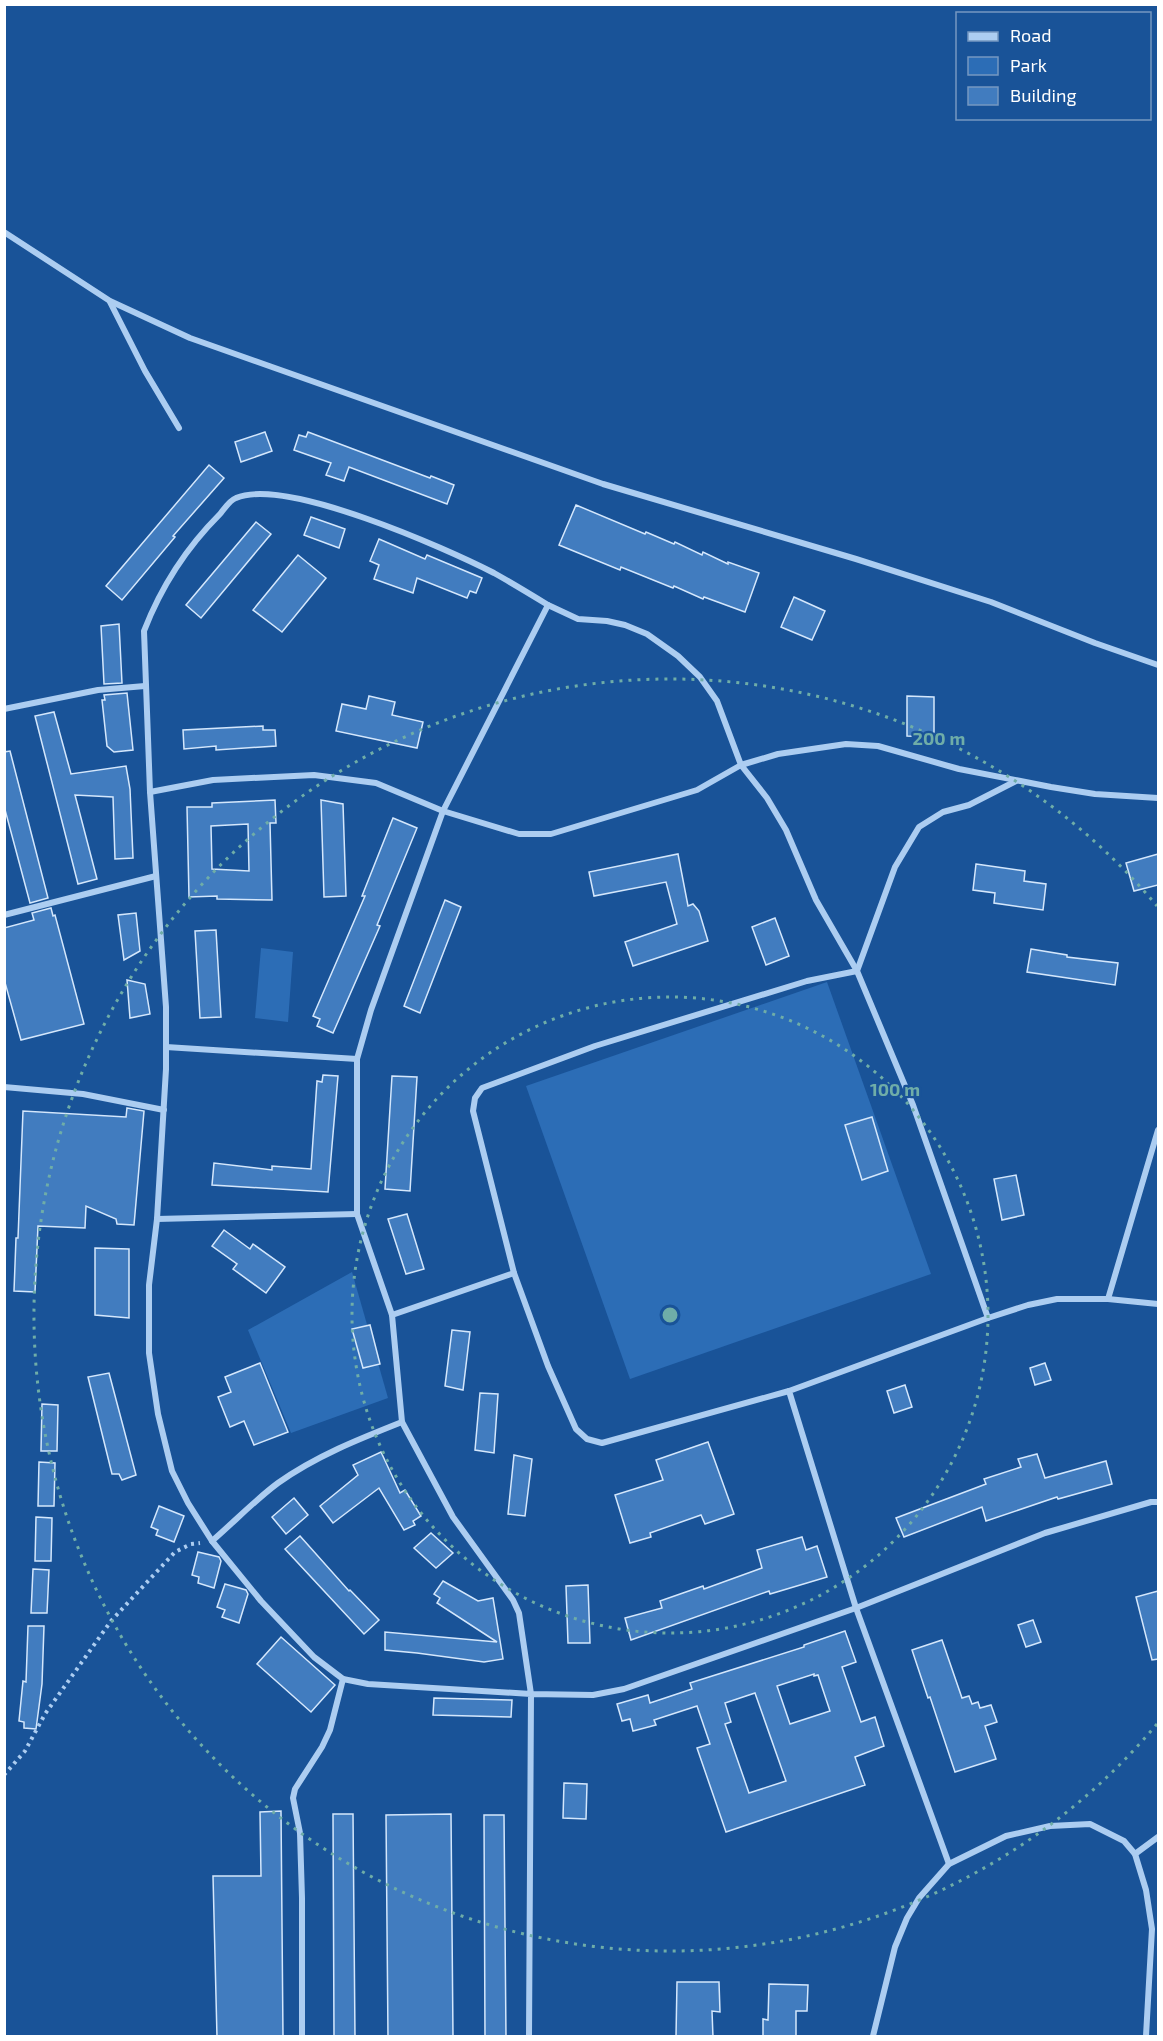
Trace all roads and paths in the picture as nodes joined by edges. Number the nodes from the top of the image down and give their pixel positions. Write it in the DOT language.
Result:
graph roads {
  1 [pos="4,232"];
  2 [pos="110,301"];
  3 [pos="179,428"];
  4 [pos="548,605"];
  5 [pos="1158,665"];
  6 [pos="145,686"];
  7 [pos="4,709"];
  8 [pos="741,765"];
  9 [pos="1017,780"];
  10 [pos="150,792"];
  11 [pos="1158,798"];
  12 [pos="443,811"];
  13 [pos="156,876"];
  14 [pos="4,915"];
  15 [pos="857,971"];
  16 [pos="166,1047"];
  17 [pos="357,1059"];
  18 [pos="4,1087"];
  19 [pos="164,1110"];
  20 [pos="1158,1130"];
  21 [pos="357,1214"];
  22 [pos="157,1220"];
  23 [pos="514,1273"];
  24 [pos="1108,1299"];
  25 [pos="1158,1304"];
  26 [pos="392,1315"];
  27 [pos="987,1318"];
  28 [pos="789,1391"];
  29 [pos="402,1422"];
  30 [pos="1158,1502"];
  31 [pos="212,1541"];
  32 [pos="856,1608"];
  33 [pos="343,1679"];
  34 [pos="531,1694"];
  35 [pos="4,1775"];
  36 [pos="1158,1837"];
  37 [pos="1135,1854"];
  38 [pos="949,1864"];
  39 [pos="302,2037"];
  40 [pos="529,2037"];
  41 [pos="873,2037"];
  42 [pos="1146,2037"];
  1 -- 2 [label="street"];
  2 -- 3 [label="street"];
  2 -- 5 [label="street"];
  4 -- 6 [label="street"];
  4 -- 8 [label="street"];
  4 -- 12 [label="street"];
  6 -- 7 [label="street"];
  6 -- 10 [label="street"];
  8 -- 9 [label="street"];
  8 -- 12 [label="street"];
  8 -- 15 [label="street"];
  9 -- 11 [label="street"];
  9 -- 15 [label="street"];
  10 -- 12 [label="street"];
  10 -- 13 [label="street"];
  12 -- 17 [label="street"];
  13 -- 14 [label="street"];
  13 -- 16 [label="street"];
  15 -- 23 [label="street"];
  15 -- 27 [label="street"];
  16 -- 17 [label="street"];
  16 -- 19 [label="street"];
  17 -- 21 [label="street"];
  18 -- 19 [label="street"];
  19 -- 22 [label="street"];
  20 -- 24 [label="street"];
  21 -- 22 [label="street"];
  21 -- 26 [label="street"];
  22 -- 31 [label="street"];
  23 -- 26 [label="street"];
  23 -- 28 [label="street"];
  24 -- 25 [label="street"];
  24 -- 27 [label="street"];
  26 -- 29 [label="street"];
  27 -- 28 [label="street"];
  28 -- 32 [label="street"];
  29 -- 31 [label="street"];
  29 -- 34 [label="street"];
  30 -- 32 [label="street"];
  31 -- 33 [label="street"];
  31 -- 35 [label="path"];
  32 -- 34 [label="street"];
  32 -- 38 [label="street"];
  33 -- 34 [label="street"];
  33 -- 39 [label="street"];
  34 -- 40 [label="street"];
  36 -- 37 [label="street"];
  37 -- 38 [label="street"];
  37 -- 42 [label="street"];
  38 -- 41 [label="street"];
}
